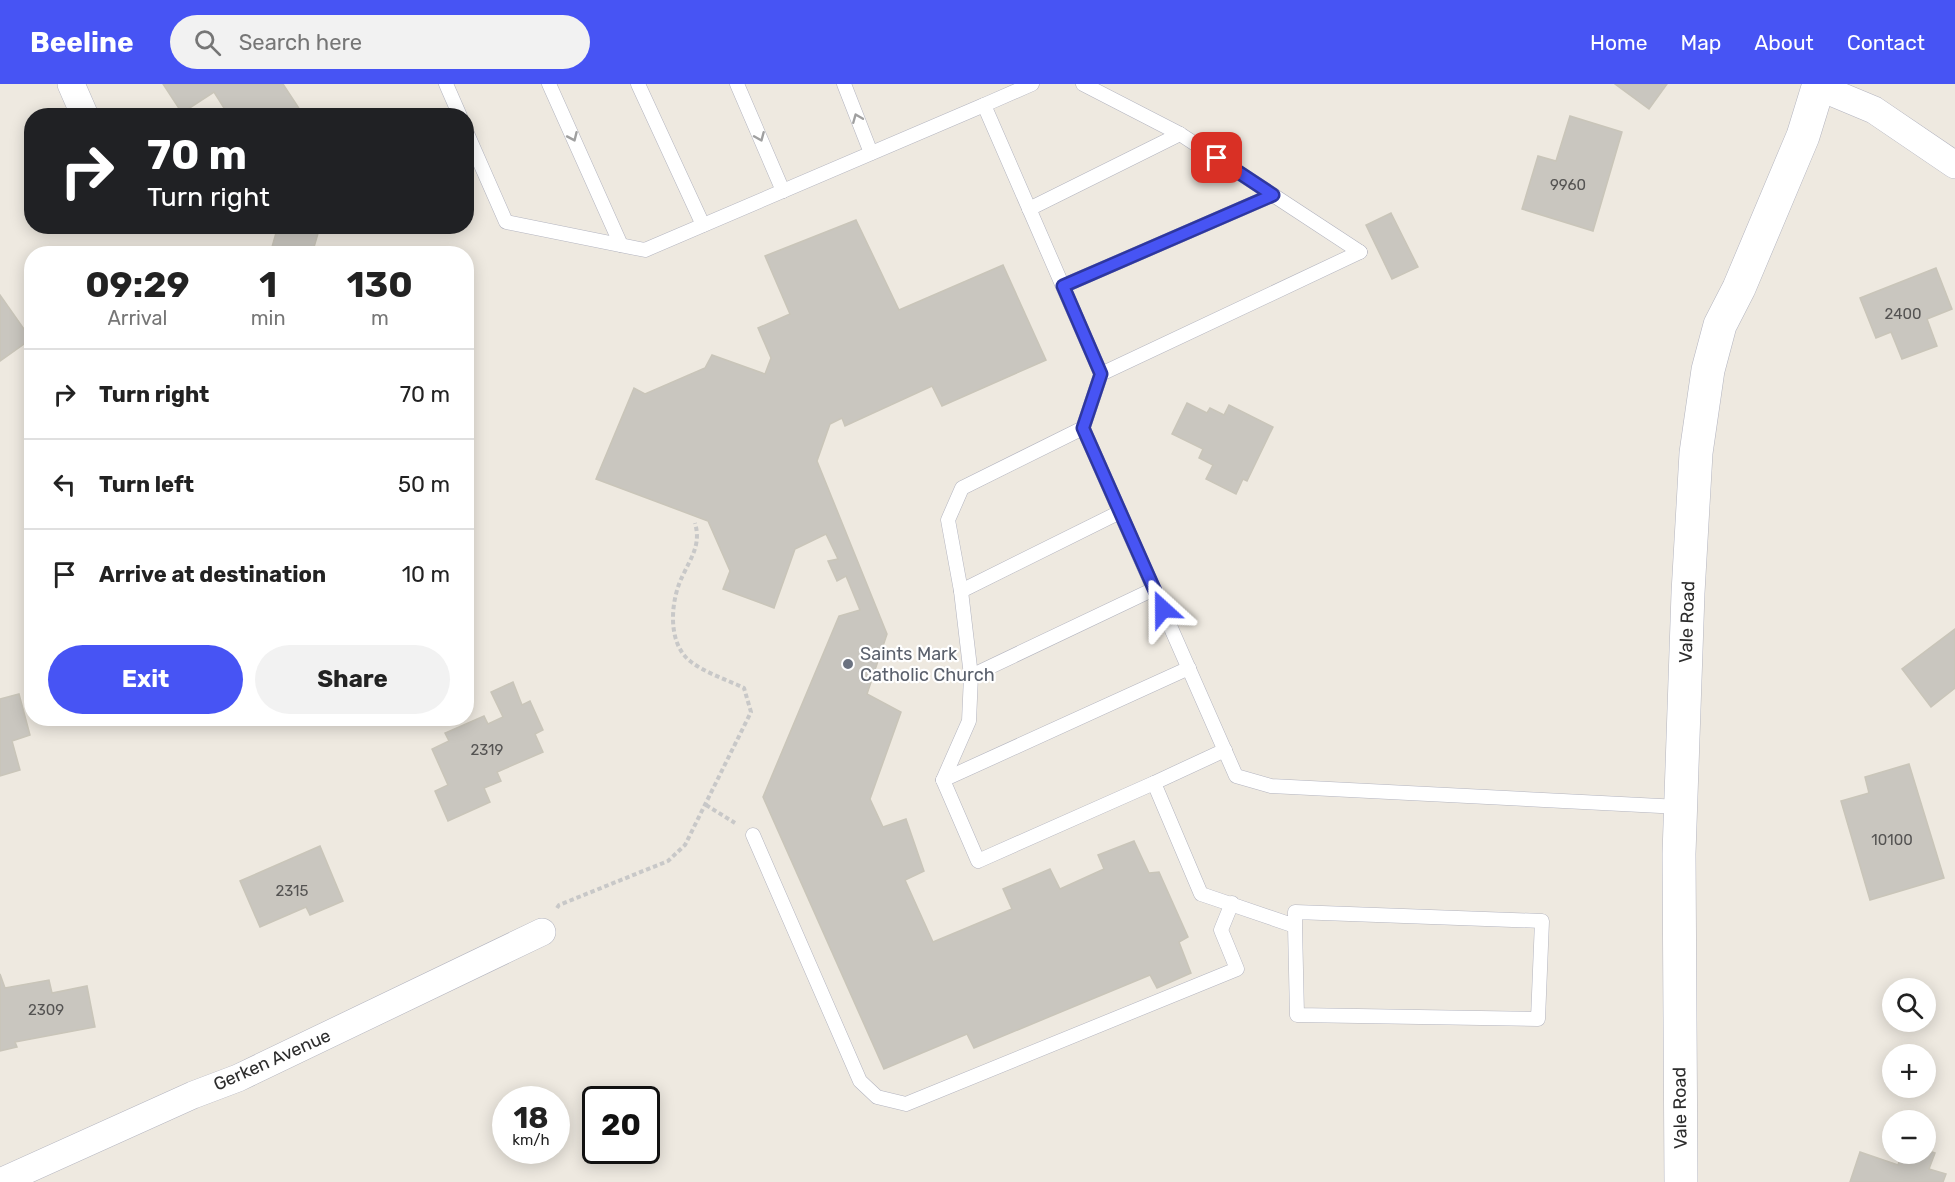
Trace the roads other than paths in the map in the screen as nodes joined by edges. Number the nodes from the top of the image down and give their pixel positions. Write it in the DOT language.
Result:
graph roads {
  1 [pos="71,84"];
  2 [pos="446,84"];
  3 [pos="549,84"];
  4 [pos="638,84"];
  5 [pos="737,84"];
  6 [pos="844,84"];
  7 [pos="1032,84"];
  8 [pos="1083,84"];
  9 [pos="1819,86"];
  10 [pos="1004,89"];
  11 [pos="984,105"];
  12 [pos="82,108"];
  13 [pos="456,108"];
  14 [pos="1180,134"];
  15 [pos="474,149"];
  16 [pos="871,153"];
  17 [pos="1955,165"];
  18 [pos="783,191"];
  19 [pos="1273,195"];
  20 [pos="1029,209"];
  21 [pos="703,225"];
  22 [pos="621,245"];
  23 [pos="1063,286"];
  24 [pos="1101,374"];
  25 [pos="1083,428"];
  26 [pos="1120,512"];
  27 [pos="1154,590"];
  28 [pos="961,591"];
  29 [pos="1189,668"];
  30 [pos="971,676"];
  31 [pos="1225,750"];
  32 [pos="943,780"];
  33 [pos="1154,783"];
  34 [pos="1680,807"];
  35 [pos="753,835"];
  36 [pos="1232,903"];
  37 [pos="1295,926"];
  38 [pos="542,932"];
  39 [pos="0,1182"];
  40 [pos="1681,1182"];
  1 -- 12 [label="street"];
  2 -- 13 [label="lane"];
  3 -- 22 [label="lane, one-way"];
  4 -- 21 [label="lane"];
  5 -- 18 [label="lane, one-way"];
  16 -- 6 [label="lane, one-way"];
  7 -- 10 [label="lane"];
  8 -- 14 [label="lane"];
  9 -- 17 [label="street"];
  9 -- 34 [label="main road, Vale Road"];
  10 -- 11 [label="lane"];
  11 -- 16 [label="lane"];
  11 -- 20 [label="lane"];
  14 -- 19 [label="lane"];
  14 -- 20 [label="lane"];
  15 -- 22 [label="lane"];
  16 -- 18 [label="lane"];
  18 -- 21 [label="lane"];
  19 -- 23 [label="lane"];
  19 -- 24 [label="lane"];
  20 -- 23 [label="lane"];
  21 -- 22 [label="lane"];
  23 -- 24 [label="lane"];
  24 -- 25 [label="lane"];
  25 -- 26 [label="lane"];
  25 -- 28 [label="lane"];
  26 -- 27 [label="lane"];
  26 -- 28 [label="lane"];
  27 -- 29 [label="lane"];
  27 -- 30 [label="lane"];
  28 -- 30 [label="lane"];
  29 -- 31 [label="lane"];
  29 -- 32 [label="lane"];
  30 -- 32 [label="lane"];
  31 -- 33 [label="lane"];
  31 -- 34 [label="lane"];
  32 -- 33 [label="lane"];
  33 -- 36 [label="lane"];
  34 -- 40 [label="main road, Vale Road"];
  35 -- 36 [label="lane"];
  36 -- 37 [label="lane"];
  37 -- 37 [label="lane"];
  38 -- 39 [label="street, Gerken Avenue"];
}
